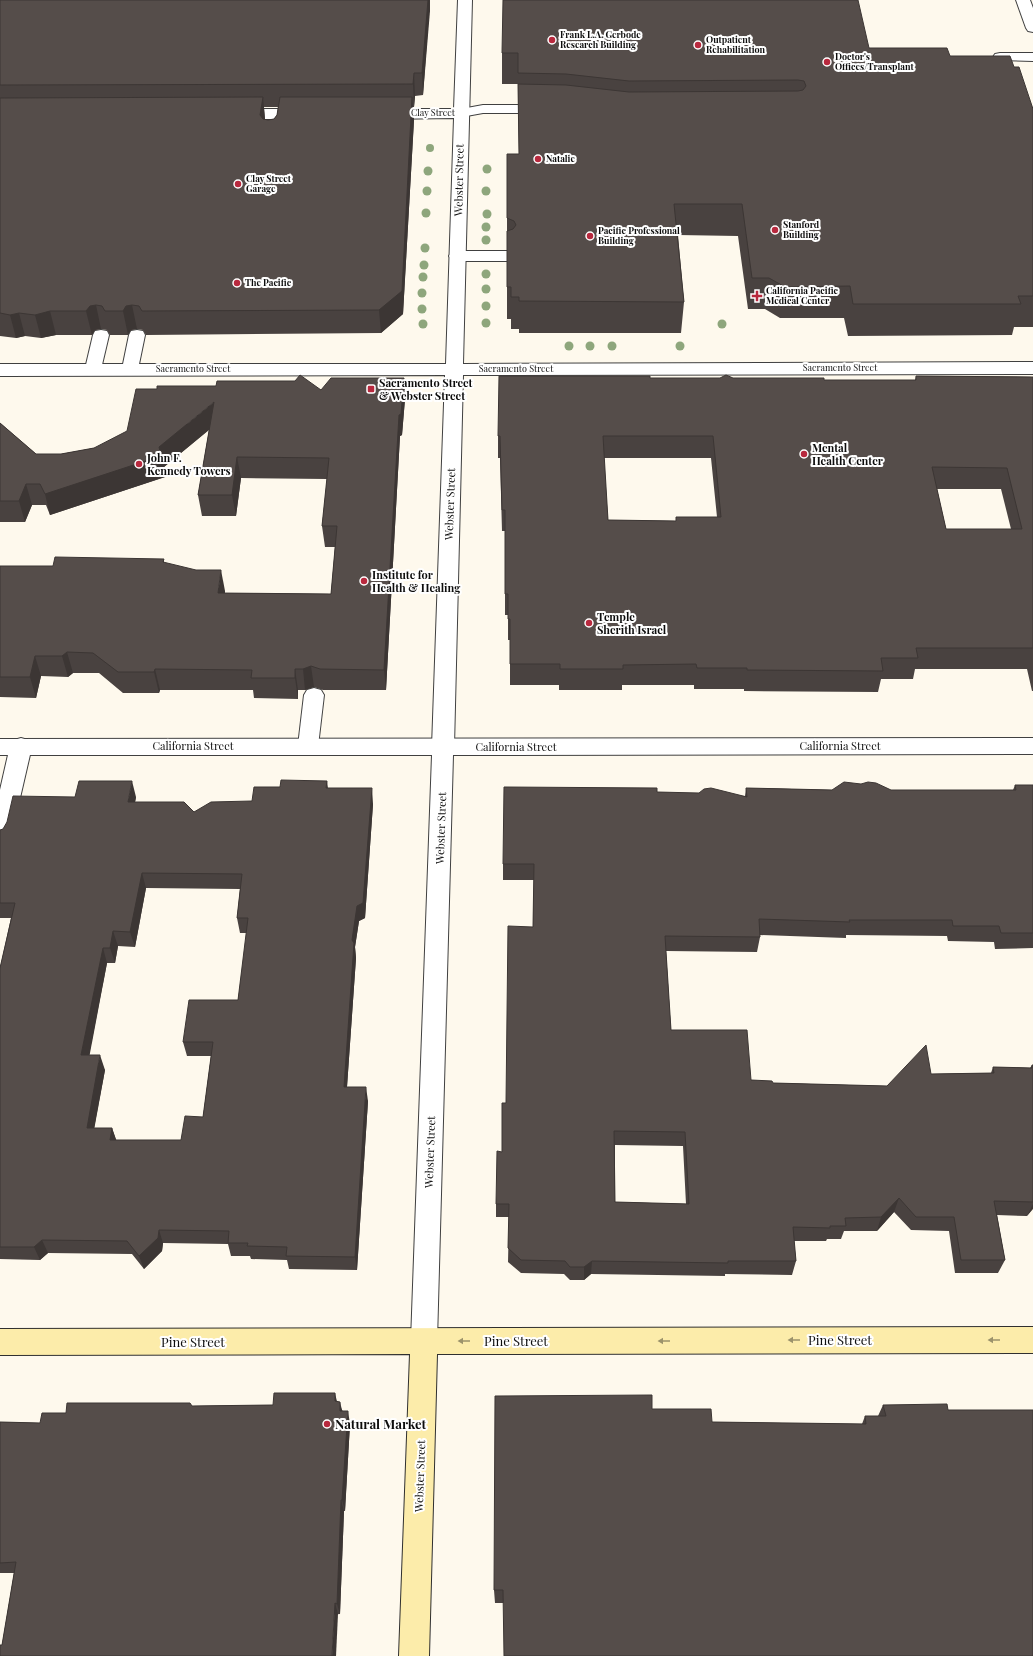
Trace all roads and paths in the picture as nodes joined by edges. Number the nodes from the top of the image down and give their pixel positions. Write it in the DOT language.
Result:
graph roads {
  1 [pos="465,0"];
  2 [pos="1023,0"];
  3 [pos="1033,28"];
  4 [pos="1000,57"];
  5 [pos="1033,57"];
  6 [pos="565,110"];
  7 [pos="461,113"];
  8 [pos="220,114"];
  9 [pos="322,114"];
  10 [pos="369,114"];
  11 [pos="457,256"];
  12 [pos="506,256"];
  13 [pos="101,335"];
  14 [pos="137,335"];
  15 [pos="1033,368"];
  16 [pos="93,369"];
  17 [pos="130,369"];
  18 [pos="454,369"];
  19 [pos="0,370"];
  20 [pos="314,696"];
  21 [pos="308,746"];
  22 [pos="1033,746"];
  23 [pos="10,747"];
  24 [pos="443,747"];
  25 [pos="0,837"];
  26 [pos="1033,1340"];
  27 [pos="424,1341"];
  28 [pos="0,1342"];
  29 [pos="414,1656"];
  1 -- 7 [label="street, Webster Street"];
  2 -- 3 [label="street"];
  4 -- 5 [label="lane"];
  6 -- 7 [label="lane, Clay Street"];
  7 -- 10 [label="street, Clay Street"];
  7 -- 11 [label="street, Webster Street"];
  8 -- 9 [label="street"];
  11 -- 12 [label="lane"];
  11 -- 18 [label="street, Webster Street"];
  13 -- 16 [label="lane"];
  14 -- 17 [label="lane"];
  15 -- 18 [label="street, Sacramento Street"];
  16 -- 17 [label="street, Sacramento Street"];
  16 -- 19 [label="street, Sacramento Street"];
  17 -- 18 [label="street, Sacramento Street"];
  18 -- 24 [label="street, Webster Street"];
  20 -- 21 [label="lane"];
  21 -- 23 [label="street, California Street"];
  21 -- 24 [label="street, California Street"];
  22 -- 24 [label="street, California Street"];
  23 -- 25 [label="street"];
  24 -- 27 [label="street, Webster Street"];
  26 -- 27 [label="main road, Pine Street, one-way"];
  27 -- 28 [label="main road, Pine Street"];
  27 -- 29 [label="main road, Webster Street"];
}
